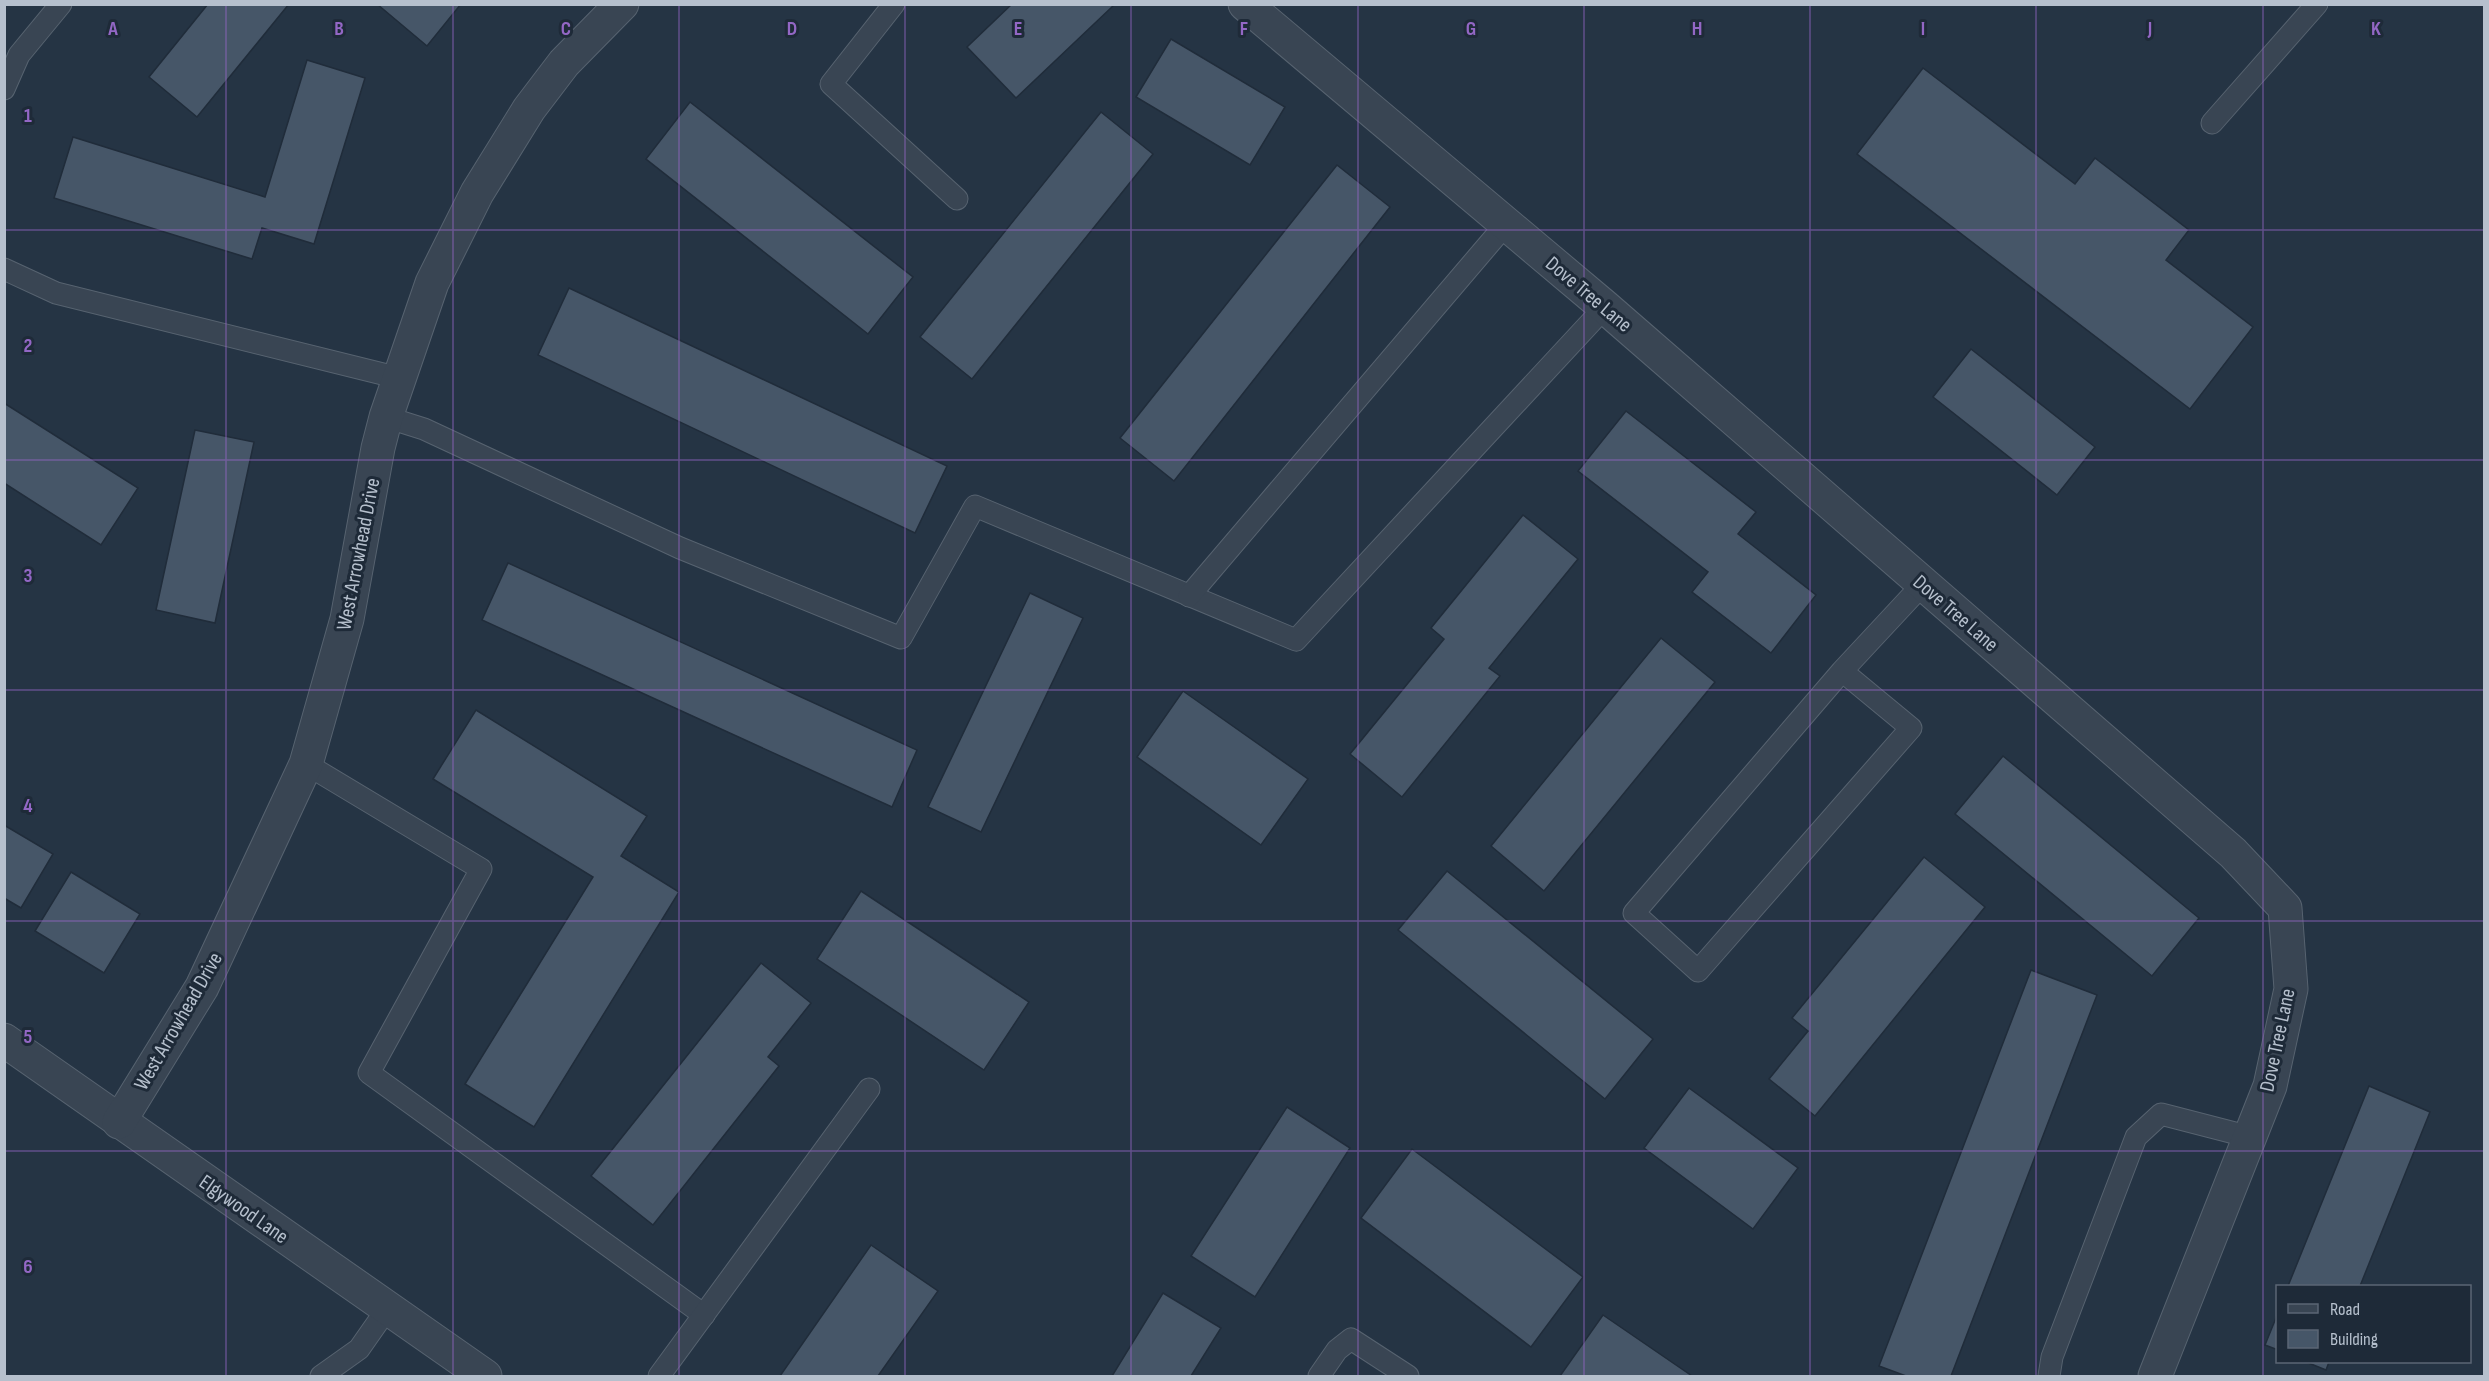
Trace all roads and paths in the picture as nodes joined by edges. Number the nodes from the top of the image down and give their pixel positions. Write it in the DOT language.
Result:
graph roads {
  1 [pos="61,4"];
  2 [pos="622,4"];
  3 [pos="894,4"];
  4 [pos="1245,4"];
  5 [pos="2317,4"];
  6 [pos="12,49"];
  7 [pos="4,89"];
  8 [pos="2212,123"];
  9 [pos="957,199"];
  10 [pos="1506,224"];
  11 [pos="4,269"];
  12 [pos="1605,307"];
  13 [pos="399,378"];
  14 [pos="386,417"];
  15 [pos="1923,584"];
  16 [pos="1189,596"];
  17 [pos="1842,671"];
  18 [pos="306,764"];
  19 [pos="4,1040"];
  20 [pos="869,1089"];
  21 [pos="119,1122"];
  22 [pos="2250,1137"];
  23 [pos="387,1309"];
  24 [pos="704,1315"];
  25 [pos="321,1377"];
  26 [pos="485,1377"];
  27 [pos="659,1377"];
  28 [pos="1319,1377"];
  29 [pos="1408,1377"];
  30 [pos="2049,1377"];
  31 [pos="2155,1377"];
  1 -- 6 [label="lane"];
  2 -- 13 [label="street, West Arrowhead Drive"];
  3 -- 9 [label="lane"];
  4 -- 10 [label="street, Dove Tree Lane"];
  5 -- 8 [label="lane"];
  6 -- 7 [label="lane"];
  10 -- 12 [label="street, Dove Tree Lane"];
  10 -- 16 [label="lane"];
  11 -- 13 [label="lane"];
  12 -- 15 [label="street, Dove Tree Lane"];
  12 -- 16 [label="lane"];
  13 -- 14 [label="street, West Arrowhead Drive"];
  14 -- 16 [label="lane"];
  14 -- 18 [label="street, West Arrowhead Drive"];
  15 -- 17 [label="lane"];
  15 -- 22 [label="street, Dove Tree Lane"];
  17 -- 17 [label="lane"];
  18 -- 21 [label="street, West Arrowhead Drive"];
  18 -- 24 [label="lane"];
  19 -- 21 [label="street, Elgywood Lane"];
  20 -- 24 [label="lane"];
  21 -- 23 [label="street, Elgywood Lane"];
  22 -- 30 [label="lane"];
  22 -- 31 [label="street, Dove Tree Lane"];
  23 -- 25 [label="lane"];
  23 -- 26 [label="street, Elgywood Lane"];
  24 -- 27 [label="lane"];
  28 -- 29 [label="lane"];
}
